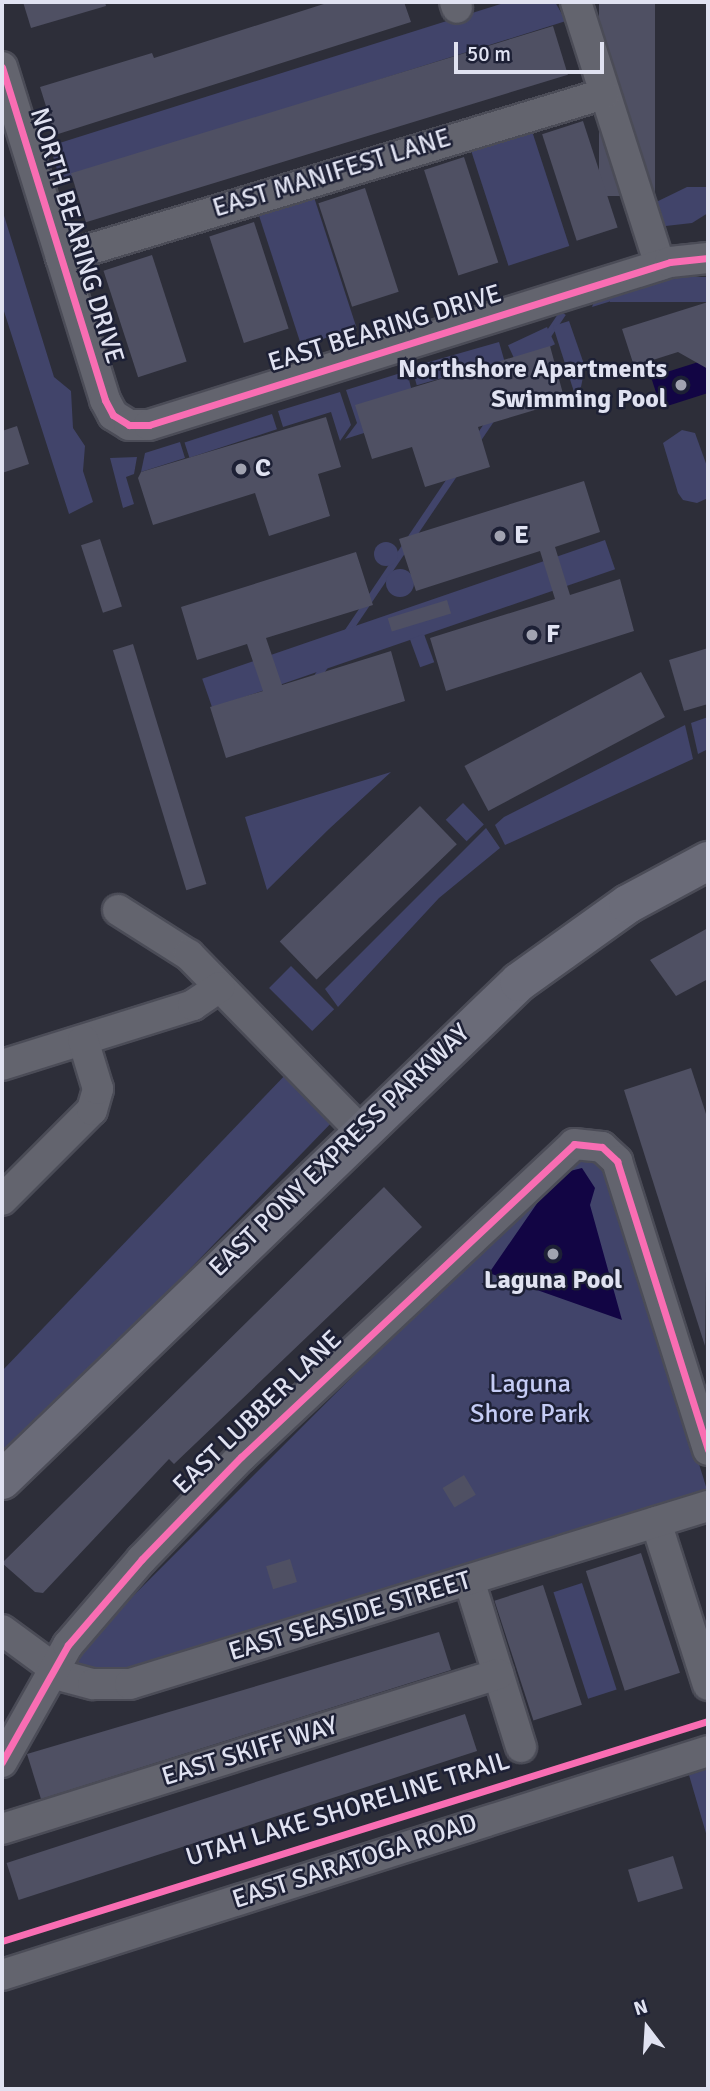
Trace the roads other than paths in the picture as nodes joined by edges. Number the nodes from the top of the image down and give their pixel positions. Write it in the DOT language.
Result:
graph roads {
  1 [pos="576,2"];
  2 [pos="2,67"];
  3 [pos="604,94"];
  4 [pos="708,241"];
  5 [pos="61,258"];
  6 [pos="708,258"];
  7 [pos="665,263"];
  8 [pos="113,415"];
  9 [pos="708,861"];
  10 [pos="117,910"];
  11 [pos="220,987"];
  12 [pos="83,1040"];
  13 [pos="2,1065"];
  14 [pos="361,1130"];
  15 [pos="2,1200"];
  16 [pos="708,1450"];
  17 [pos="2,1480"];
  18 [pos="708,1506"];
  19 [pos="656,1522"];
  20 [pos="469,1580"];
  21 [pos="698,1614"];
  22 [pos="2,1630"];
  23 [pos="53,1669"];
  24 [pos="498,1674"];
  25 [pos="708,1685"];
  26 [pos="521,1747"];
  27 [pos="708,1751"];
  28 [pos="2,1762"];
  29 [pos="2,1829"];
  30 [pos="2,1975"];
  1 -- 3 [label="street"];
  2 -- 5 [label="street, NORTH BEARING DRIVE"];
  3 -- 5 [label="street, EAST MANIFEST LANE"];
  3 -- 7 [label="street"];
  4 -- 7 [label="street"];
  5 -- 8 [label="street, NORTH BEARING DRIVE"];
  6 -- 7 [label="street"];
  7 -- 8 [label="street, EAST BEARING DRIVE"];
  9 -- 14 [label="main road, EAST PONY EXPRESS PARKWAY"];
  10 -- 11 [label="street"];
  11 -- 12 [label="street"];
  11 -- 14 [label="street"];
  12 -- 13 [label="street"];
  12 -- 15 [label="street"];
  14 -- 17 [label="main road, EAST PONY EXPRESS PARKWAY"];
  16 -- 23 [label="street, EAST LUBBER LANE"];
  18 -- 19 [label="street, EAST SEASIDE STREET"];
  19 -- 20 [label="street, EAST SEASIDE STREET"];
  19 -- 21 [label="street"];
  20 -- 23 [label="street, EAST SEASIDE STREET"];
  20 -- 24 [label="street"];
  21 -- 25 [label="street"];
  22 -- 23 [label="street, EAST SEASIDE STREET"];
  23 -- 28 [label="street, EAST LUBBER LANE"];
  24 -- 26 [label="street"];
  24 -- 29 [label="street, EAST SKIFF WAY"];
  27 -- 30 [label="street, EAST SARATOGA ROAD"];
}
